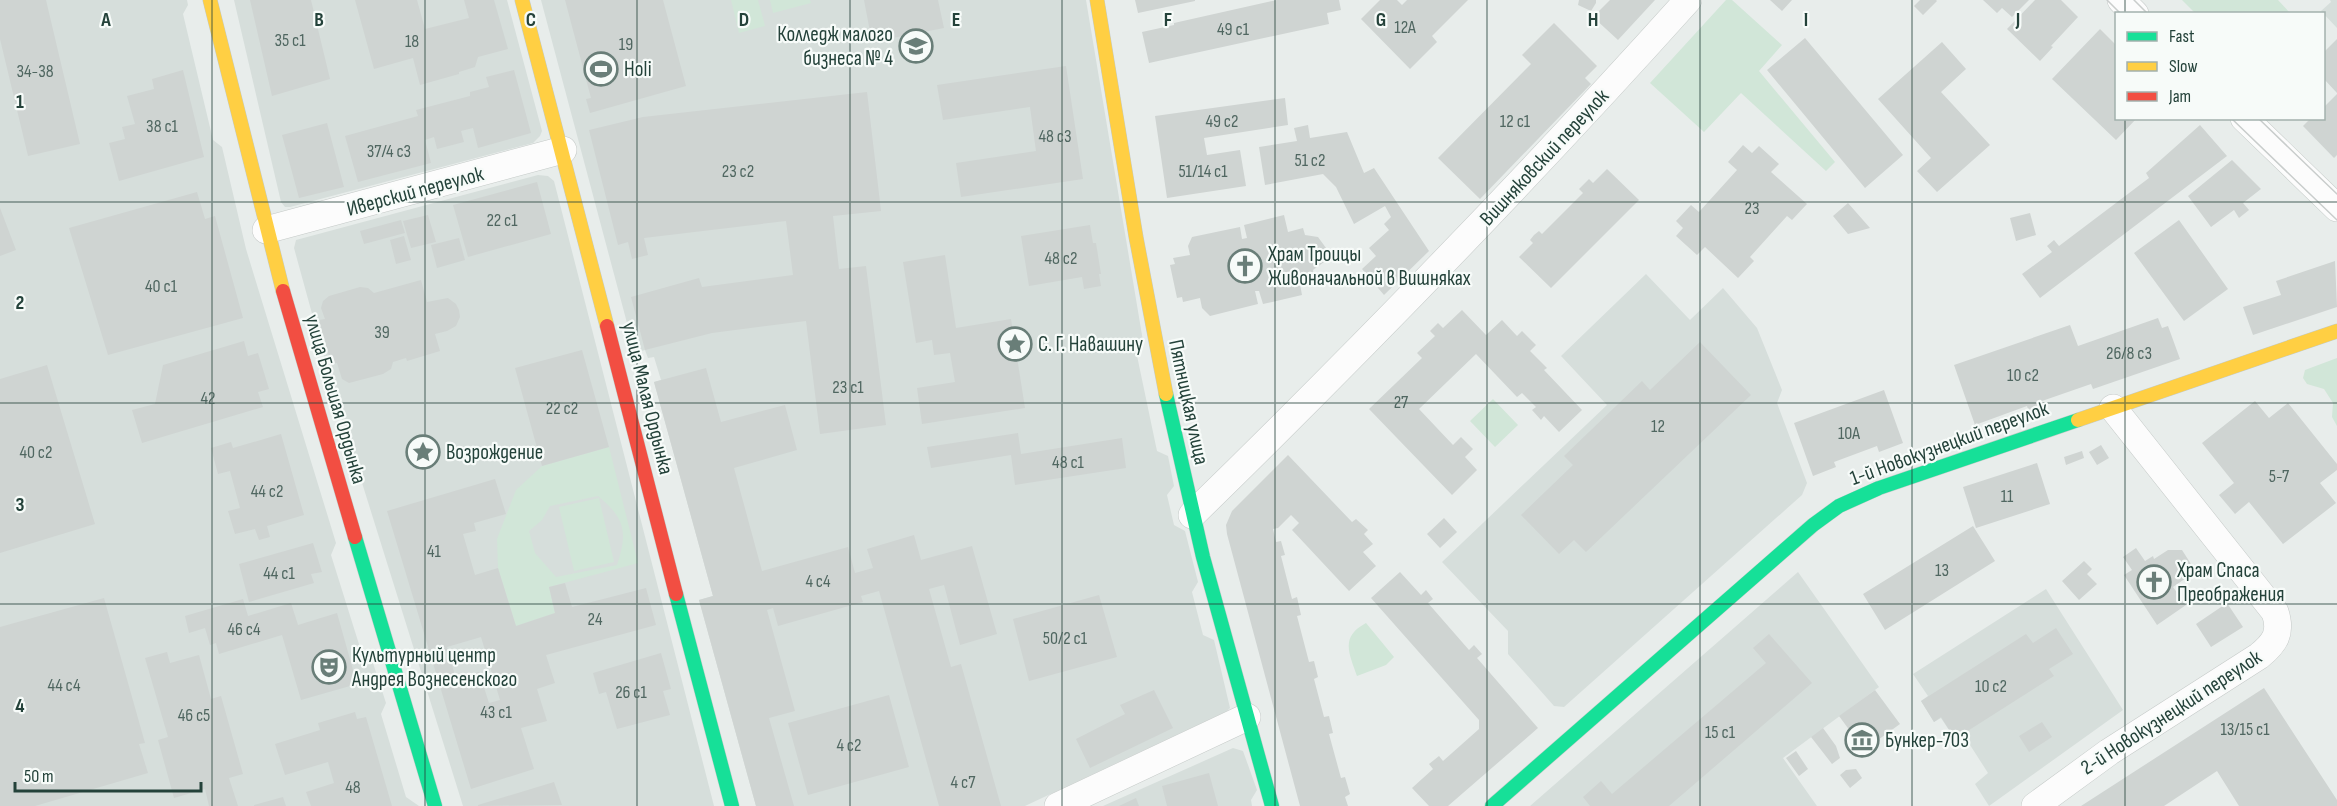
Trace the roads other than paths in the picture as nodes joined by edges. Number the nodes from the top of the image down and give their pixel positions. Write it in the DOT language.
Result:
graph roads {
  1 [pos="210,0"];
  2 [pos="522,0"];
  3 [pos="1097,0"];
  4 [pos="1688,0"];
  5 [pos="2121,0"];
  6 [pos="2133,12"];
  7 [pos="2246,120"];
  8 [pos="563,150"];
  9 [pos="2337,208"];
  10 [pos="266,230"];
  11 [pos="2337,331"];
  12 [pos="2113,408"];
  13 [pos="1192,515"];
  14 [pos="1247,717"];
  15 [pos="435,806"];
  16 [pos="732,806"];
  17 [pos="1058,806"];
  18 [pos="1272,806"];
  19 [pos="1492,806"];
  20 [pos="2035,806"];
  1 -- 10 [label="street, улица Большая Ордынка"];
  2 -- 8 [label="street, улица Малая Ордынка"];
  3 -- 13 [label="street, Пятницкая улица"];
  4 -- 13 [label="street, Вишняковский переулок"];
  5 -- 6 [label="street"];
  7 -- 9 [label="street"];
  8 -- 10 [label="street, Иверский переулок"];
  8 -- 16 [label="street, улица Малая Ордынка"];
  10 -- 15 [label="street, улица Большая Ордынка"];
  11 -- 12 [label="street, 1-й Новокузнецкий переулок"];
  12 -- 19 [label="street, 1-й Новокузнецкий переулок"];
  12 -- 20 [label="street, 2-й Новокузнецкий переулок"];
  13 -- 14 [label="street, Пятницкая улица"];
  14 -- 17 [label="street"];
  14 -- 18 [label="street, Пятницкая улица"];
}
